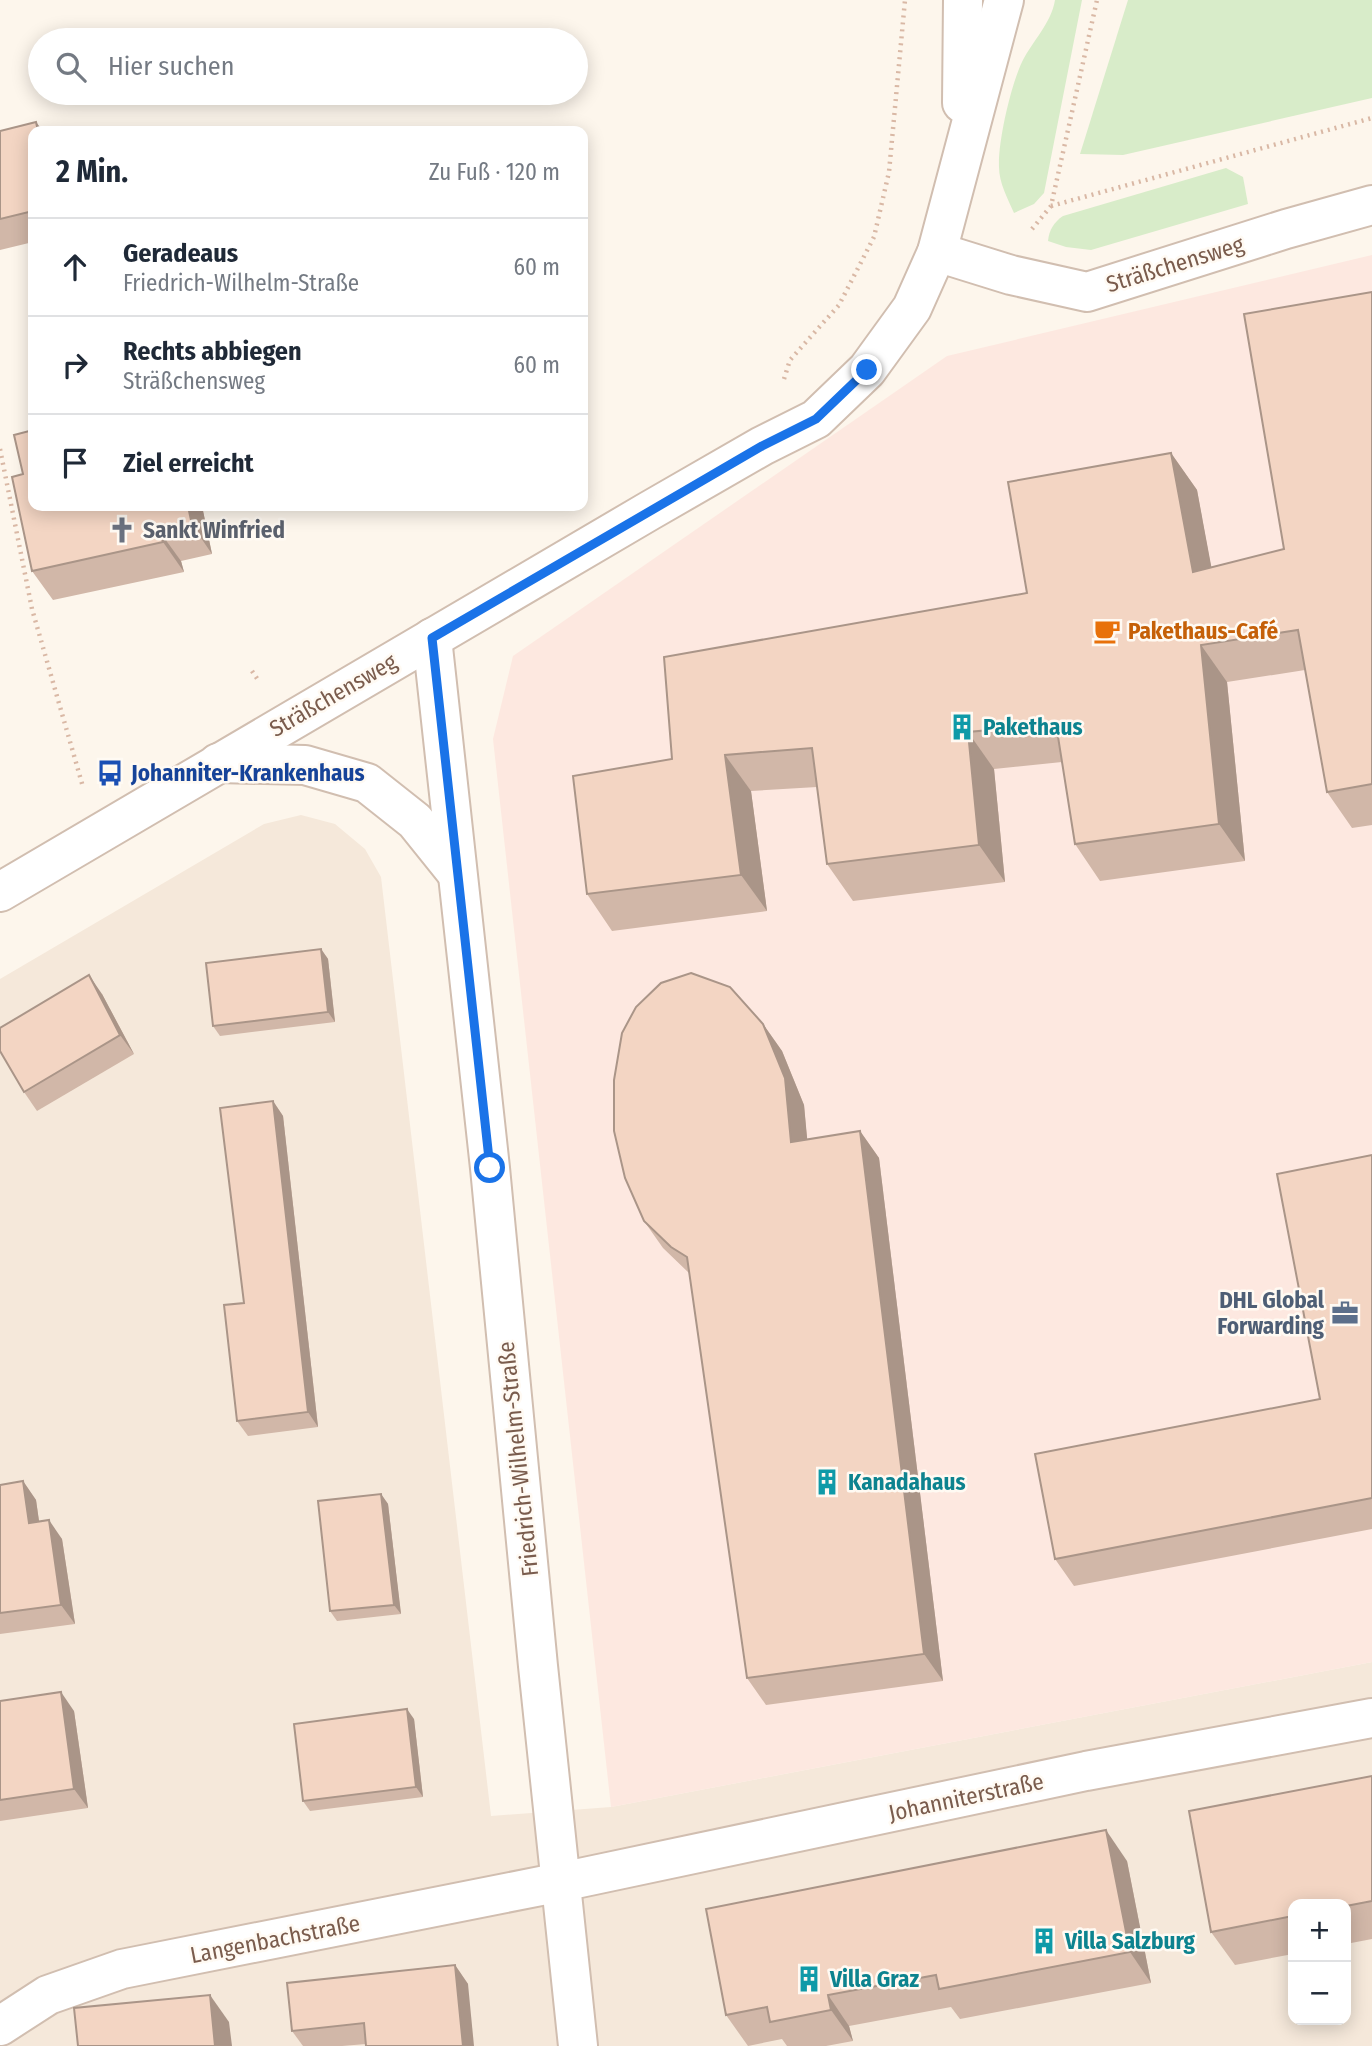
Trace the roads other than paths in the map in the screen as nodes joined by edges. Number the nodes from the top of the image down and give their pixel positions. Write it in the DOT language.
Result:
graph roads {
  1 [pos="962,0"];
  2 [pos="1004,0"];
  3 [pos="962,157"];
  4 [pos="1372,205"];
  5 [pos="937,252"];
  6 [pos="432,638"];
  7 [pos="218,763"];
  8 [pos="456,872"];
  9 [pos="0,892"];
  10 [pos="1372,1718"];
  11 [pos="561,1882"];
  12 [pos="0,2026"];
  13 [pos="578,2046"];
  1 -- 3 [label="street, Sträßchensweg"];
  2 -- 3 [label="street, Sträßchensweg"];
  3 -- 5 [label="street, Sträßchensweg"];
  4 -- 5 [label="street, Sträßchensweg"];
  5 -- 6 [label="street, Sträßchensweg"];
  6 -- 7 [label="street, Sträßchensweg"];
  6 -- 8 [label="street, Friedrich-Wilhelm-Straße"];
  7 -- 8 [label="street"];
  7 -- 9 [label="street, Sträßchensweg"];
  8 -- 11 [label="street, Friedrich-Wilhelm-Straße"];
  10 -- 11 [label="street, Johanniterstraße"];
  11 -- 12 [label="street, Langenbachstraße"];
  11 -- 13 [label="street, Friedrich-Wilhelm-Straße"];
}
